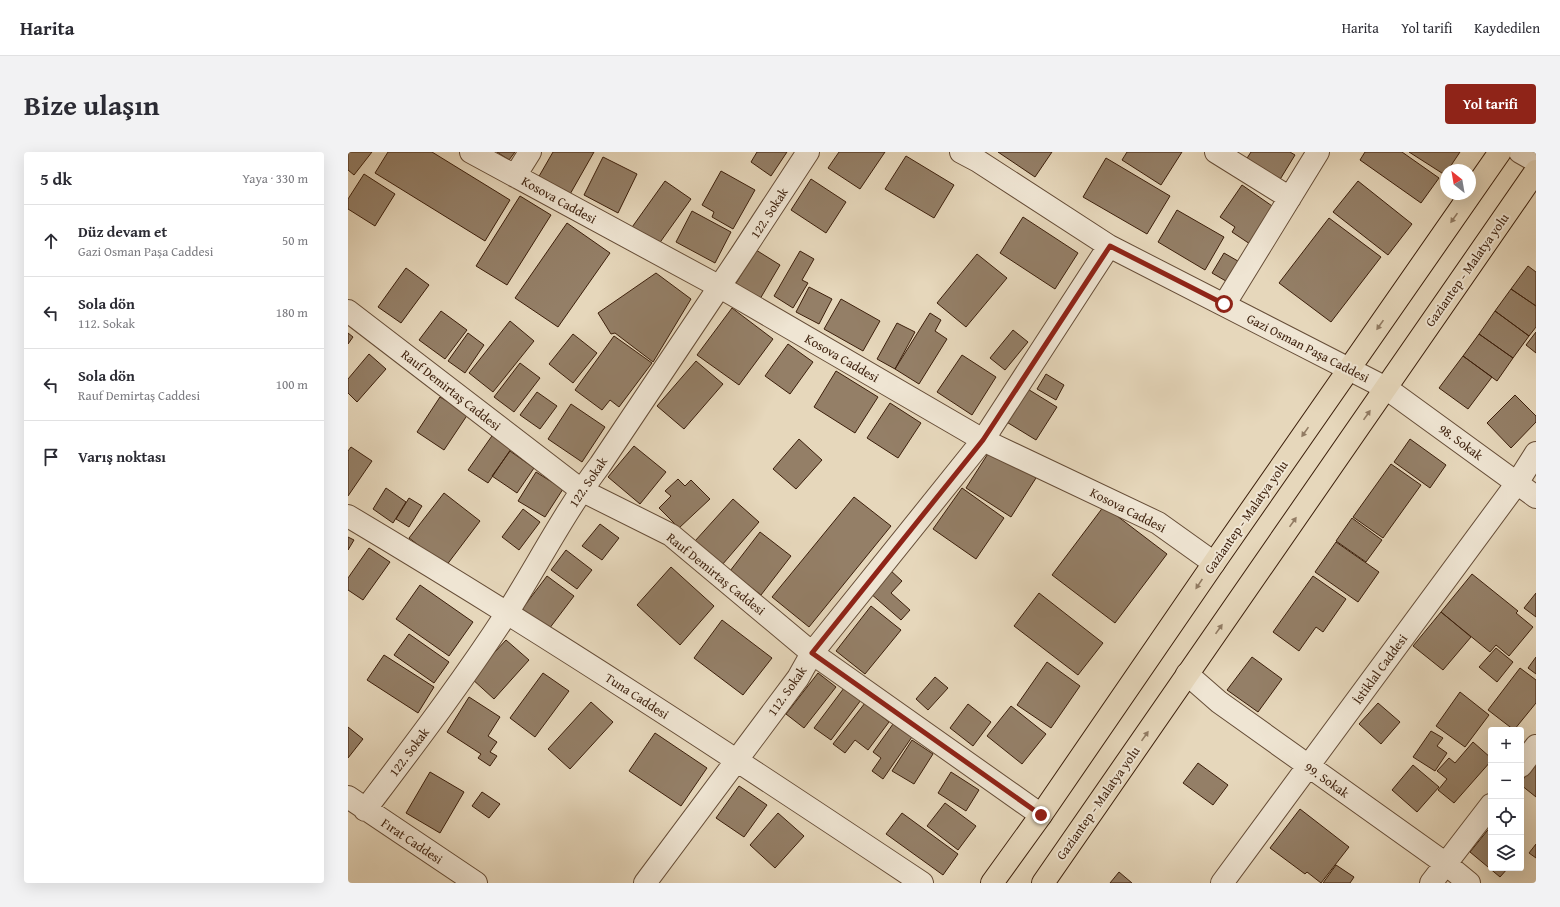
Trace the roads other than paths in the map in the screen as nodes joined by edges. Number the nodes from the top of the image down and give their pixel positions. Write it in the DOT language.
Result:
graph roads {
  1 [pos="471,152"];
  2 [pos="530,152"];
  3 [pos="808,152"];
  4 [pos="962,152"];
  5 [pos="1216,152"];
  6 [pos="1318,152"];
  7 [pos="1500,152"];
  8 [pos="1520,152"];
  9 [pos="1536,161"];
  10 [pos="1536,171"];
  11 [pos="515,176"];
  12 [pos="1290,198"];
  13 [pos="1110,246"];
  14 [pos="720,287"];
  15 [pos="1224,304"];
  16 [pos="348,311"];
  17 [pos="1349,368"];
  18 [pos="1386,388"];
  19 [pos="983,440"];
  20 [pos="1536,453"];
  21 [pos="1517,483"];
  22 [pos="581,490"];
  23 [pos="1536,497"];
  24 [pos="348,516"];
  25 [pos="1214,563"];
  26 [pos="506,613"];
  27 [pos="812,653"];
  28 [pos="1188,674"];
  29 [pos="1536,746"];
  30 [pos="737,760"];
  31 [pos="1523,763"];
  32 [pos="1308,767"];
  33 [pos="348,798"];
  34 [pos="1488,809"];
  35 [pos="366,810"];
  36 [pos="1041,815"];
  37 [pos="1446,864"];
  38 [pos="476,883"];
  39 [pos="645,883"];
  40 [pos="922,883"];
  41 [pos="992,883"];
  42 [pos="1043,883"];
  43 [pos="1222,883"];
  44 [pos="1432,883"];
  45 [pos="1469,883"];
  1 -- 11 [label="street, Kosova Caddesi"];
  2 -- 11 [label="street"];
  3 -- 14 [label="street, 122. Sokak"];
  4 -- 13 [label="street, Gazi Osman Paşa Caddesi"];
  5 -- 12 [label="street"];
  6 -- 12 [label="street"];
  7 -- 17 [label="highway, Gaziantep - Malatya yolu, one-way"];
  8 -- 9 [label="street"];
  10 -- 18 [label="highway, Gaziantep - Malatya yolu"];
  11 -- 14 [label="street, Kosova Caddesi"];
  12 -- 15 [label="street"];
  13 -- 15 [label="street, Gazi Osman Paşa Caddesi"];
  13 -- 19 [label="street, 112. Sokak"];
  14 -- 19 [label="street, Kosova Caddesi"];
  14 -- 22 [label="street, 122. Sokak"];
  15 -- 17 [label="street, Gazi Osman Paşa Caddesi"];
  16 -- 22 [label="street, Rauf Demirtaş Caddesi"];
  17 -- 18 [label="street, Gazi Osman Paşa Caddesi"];
  17 -- 25 [label="highway, Gaziantep - Malatya yolu, one-way"];
  18 -- 21 [label="street, 98. Sokak"];
  28 -- 18 [label="highway, Gaziantep - Malatya yolu, one-way"];
  19 -- 25 [label="street, Kosova Caddesi"];
  19 -- 27 [label="street, 112. Sokak"];
  20 -- 21 [label="street, İstiklal Caddesi"];
  21 -- 23 [label="street, 98. Sokak"];
  21 -- 32 [label="street, İstiklal Caddesi"];
  22 -- 26 [label="street, 122. Sokak"];
  22 -- 27 [label="street, Rauf Demirtaş Caddesi"];
  24 -- 26 [label="street, Tuna Caddesi"];
  25 -- 36 [label="highway, Gaziantep - Malatya yolu, one-way"];
  26 -- 30 [label="street, Tuna Caddesi"];
  26 -- 35 [label="street, 122. Sokak"];
  27 -- 30 [label="street, 112. Sokak"];
  27 -- 36 [label="street, Rauf Demirtaş Caddesi"];
  28 -- 32 [label="street, 99. Sokak"];
  42 -- 28 [label="highway, Gaziantep - Malatya yolu, one-way"];
  29 -- 31 [label="street"];
  30 -- 39 [label="street, 112. Sokak"];
  30 -- 40 [label="street, Tuna Caddesi"];
  32 -- 37 [label="street, 99. Sokak"];
  32 -- 43 [label="street, İstiklal Caddesi"];
  33 -- 35 [label="street, Fırat Caddesi"];
  34 -- 37 [label="street"];
  35 -- 38 [label="street, Fırat Caddesi"];
  36 -- 41 [label="highway, Gaziantep - Malatya yolu"];
  37 -- 44 [label="street"];
  37 -- 45 [label="street, 99. Sokak"];
}
